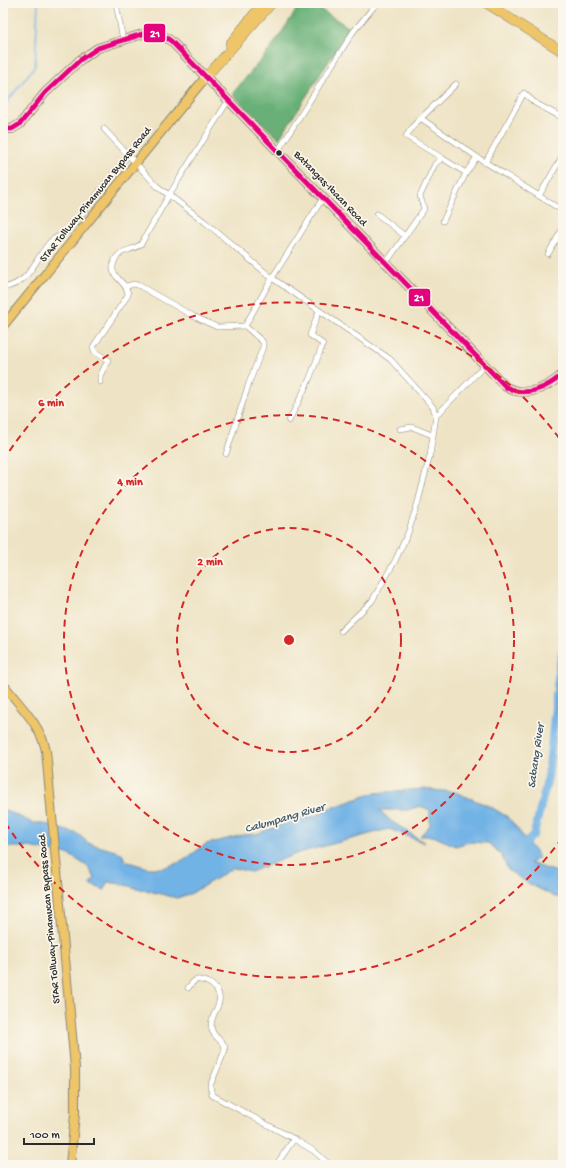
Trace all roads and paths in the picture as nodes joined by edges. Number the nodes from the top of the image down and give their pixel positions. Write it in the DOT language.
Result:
graph roads {
  1 [pos="116,3"];
  2 [pos="263,3"];
  3 [pos="272,3"];
  4 [pos="377,3"];
  5 [pos="486,3"];
  6 [pos="494,3"];
  7 [pos="123,40"];
  8 [pos="563,47"];
  9 [pos="563,52"];
  10 [pos="205,78"];
  11 [pos="456,84"];
  12 [pos="228,101"];
  13 [pos="563,118"];
  14 [pos="422,119"];
  15 [pos="3,128"];
  16 [pos="104,129"];
  17 [pos="278,152"];
  18 [pos="128,155"];
  19 [pos="563,155"];
  20 [pos="477,157"];
  21 [pos="442,158"];
  22 [pos="485,163"];
  23 [pos="135,164"];
  24 [pos="466,173"];
  25 [pos="169,195"];
  26 [pos="539,196"];
  27 [pos="323,198"];
  28 [pos="563,210"];
  29 [pos="377,214"];
  30 [pos="443,221"];
  31 [pos="563,228"];
  32 [pos="405,236"];
  33 [pos="548,254"];
  34 [pos="386,263"];
  35 [pos="272,278"];
  36 [pos="127,286"];
  37 [pos="3,288"];
  38 [pos="319,311"];
  39 [pos="3,326"];
  40 [pos="244,326"];
  41 [pos="485,365"];
  42 [pos="563,374"];
  43 [pos="100,382"];
  44 [pos="436,416"];
  45 [pos="289,421"];
  46 [pos="400,428"];
  47 [pos="432,435"];
  48 [pos="226,454"];
  49 [pos="341,631"];
  50 [pos="3,684"];
  51 [pos="188,988"];
  52 [pos="294,1139"];
  53 [pos="70,1165"];
  54 [pos="276,1165"];
  55 [pos="330,1165"];
  1 -- 7 [label="street"];
  2 -- 10 [label="highway"];
  3 -- 10 [label="highway"];
  4 -- 17 [label="street"];
  5 -- 9 [label="highway"];
  6 -- 8 [label="highway"];
  7 -- 10 [label="main road, Batangas-Ibaan Road"];
  7 -- 15 [label="main road, Batangas-Ibaan Road"];
  10 -- 12 [label="main road, Batangas-Ibaan Road"];
  10 -- 23 [label="main road, STAR Tollway-Pinamucan Bypass Road"];
  11 -- 14 [label="street"];
  12 -- 17 [label="main road, Batangas-Ibaan Road"];
  12 -- 25 [label="street"];
  13 -- 22 [label="street"];
  14 -- 20 [label="street"];
  14 -- 21 [label="street"];
  16 -- 18 [label="street"];
  17 -- 27 [label="main road, Batangas-Ibaan Road"];
  18 -- 23 [label="street"];
  18 -- 37 [label="street"];
  19 -- 26 [label="street"];
  20 -- 22 [label="street"];
  20 -- 24 [label="street"];
  21 -- 24 [label="street"];
  21 -- 32 [label="street"];
  22 -- 26 [label="street"];
  23 -- 25 [label="street"];
  23 -- 39 [label="main road, STAR Tollway-Pinamucan Bypass Road"];
  24 -- 30 [label="street"];
  25 -- 35 [label="street"];
  25 -- 36 [label="street"];
  26 -- 28 [label="street"];
  27 -- 34 [label="main road, Batangas-Ibaan Road"];
  27 -- 35 [label="street"];
  29 -- 32 [label="street"];
  31 -- 33 [label="street"];
  32 -- 34 [label="street"];
  34 -- 41 [label="main road, Batangas-Ibaan Road"];
  35 -- 38 [label="street"];
  35 -- 40 [label="street"];
  36 -- 40 [label="street"];
  36 -- 43 [label="street"];
  38 -- 44 [label="street"];
  38 -- 45 [label="street"];
  40 -- 48 [label="street"];
  41 -- 42 [label="main road, Batangas-Ibaan Road"];
  41 -- 44 [label="street"];
  44 -- 47 [label="street"];
  46 -- 47 [label="street"];
  47 -- 49 [label="street"];
  50 -- 53 [label="main road, STAR Tollway-Pinamucan Bypass Road"];
  51 -- 52 [label="street"];
  52 -- 54 [label="street"];
  52 -- 55 [label="street"];
}
